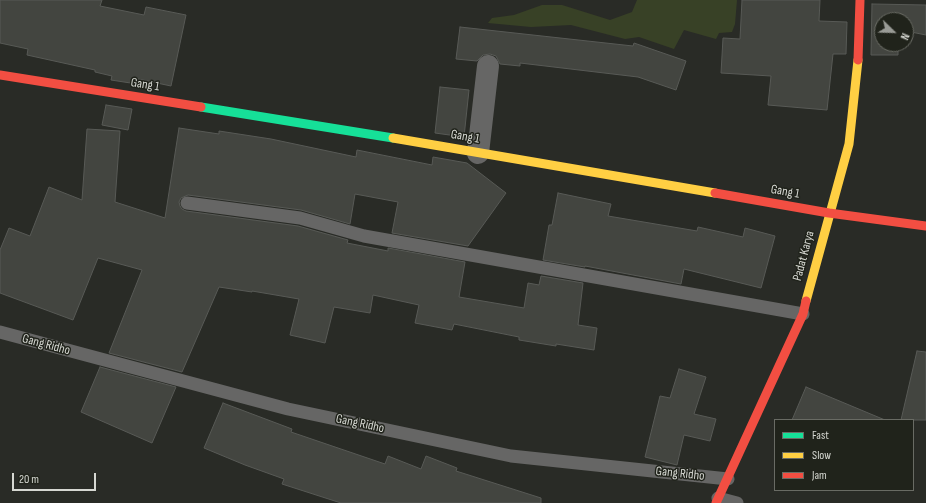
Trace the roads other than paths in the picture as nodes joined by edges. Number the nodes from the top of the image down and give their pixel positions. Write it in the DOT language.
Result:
graph roads {
  1 [pos="860,0"];
  2 [pos="488,66"];
  3 [pos="0,75"];
  4 [pos="478,153"];
  5 [pos="187,203"];
  6 [pos="829,213"];
  7 [pos="926,226"];
  8 [pos="803,314"];
  9 [pos="0,332"];
  10 [pos="728,479"];
  11 [pos="717,501"];
  12 [pos="737,503"];
  1 -- 6 [label="street, Padat Karya"];
  2 -- 4 [label="street"];
  3 -- 4 [label="street, Gang 1"];
  4 -- 6 [label="street, Gang 1"];
  5 -- 8 [label="lane"];
  6 -- 7 [label="street, Gang 1"];
  6 -- 8 [label="street, Padat Karya"];
  8 -- 10 [label="street, Padat Karya"];
  9 -- 10 [label="lane, Gang Ridho"];
  10 -- 11 [label="street, Padat Karya"];
  11 -- 12 [label="lane"];
}
